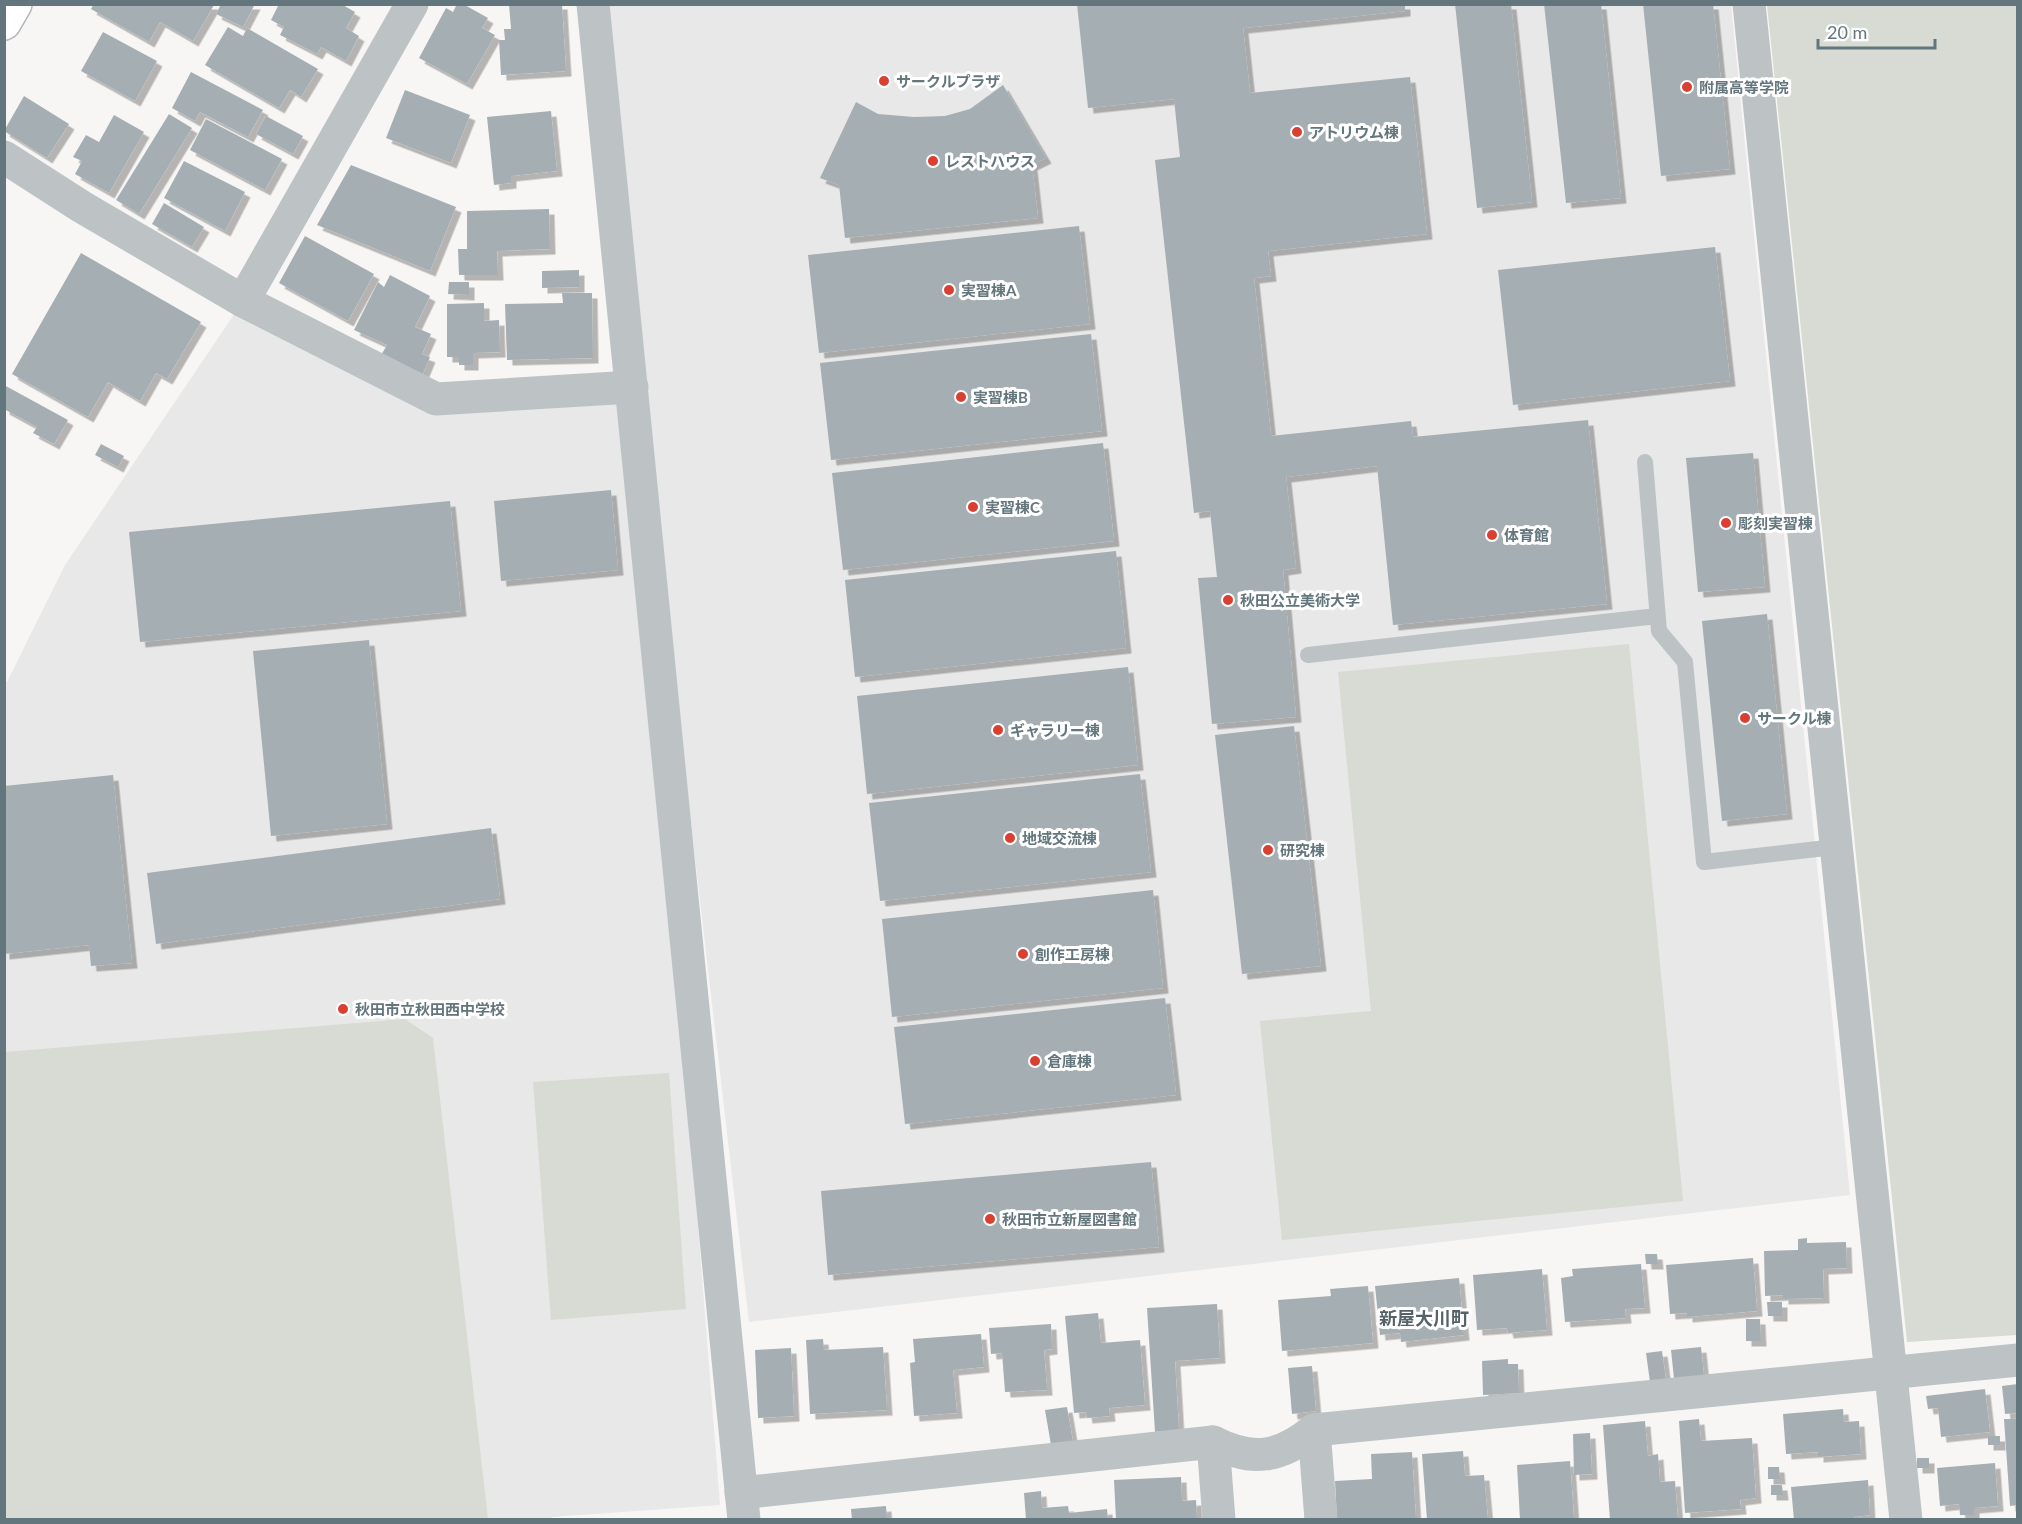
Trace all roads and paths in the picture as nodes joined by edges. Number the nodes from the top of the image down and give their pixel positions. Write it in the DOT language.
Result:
graph roads {
  1 [pos="15,4"];
  2 [pos="412,4"];
  3 [pos="593,4"];
  4 [pos="1749,4"];
  5 [pos="4,23"];
  6 [pos="4,157"];
  7 [pos="243,301"];
  8 [pos="632,387"];
  9 [pos="1645,462"];
  10 [pos="1657,616"];
  11 [pos="1308,655"];
  12 [pos="1835,847"];
  13 [pos="2018,1360"];
  14 [pos="1888,1372"];
  15 [pos="1314,1430"];
  16 [pos="1213,1442"];
  17 [pos="742,1506"];
  18 [pos="1219,1520"];
  19 [pos="1321,1520"];
  20 [pos="1906,1520"];
  1 -- 5 [label="main road"];
  2 -- 7 [label="street"];
  3 -- 8 [label="street"];
  4 -- 12 [label="street"];
  6 -- 7 [label="street"];
  7 -- 8 [label="street"];
  8 -- 17 [label="street"];
  9 -- 10 [label="lane"];
  10 -- 11 [label="lane"];
  10 -- 12 [label="lane"];
  12 -- 14 [label="street"];
  13 -- 14 [label="street"];
  14 -- 15 [label="street"];
  14 -- 20 [label="street"];
  15 -- 16 [label="street"];
  15 -- 19 [label="street"];
  16 -- 17 [label="street"];
  16 -- 18 [label="street"];
}
